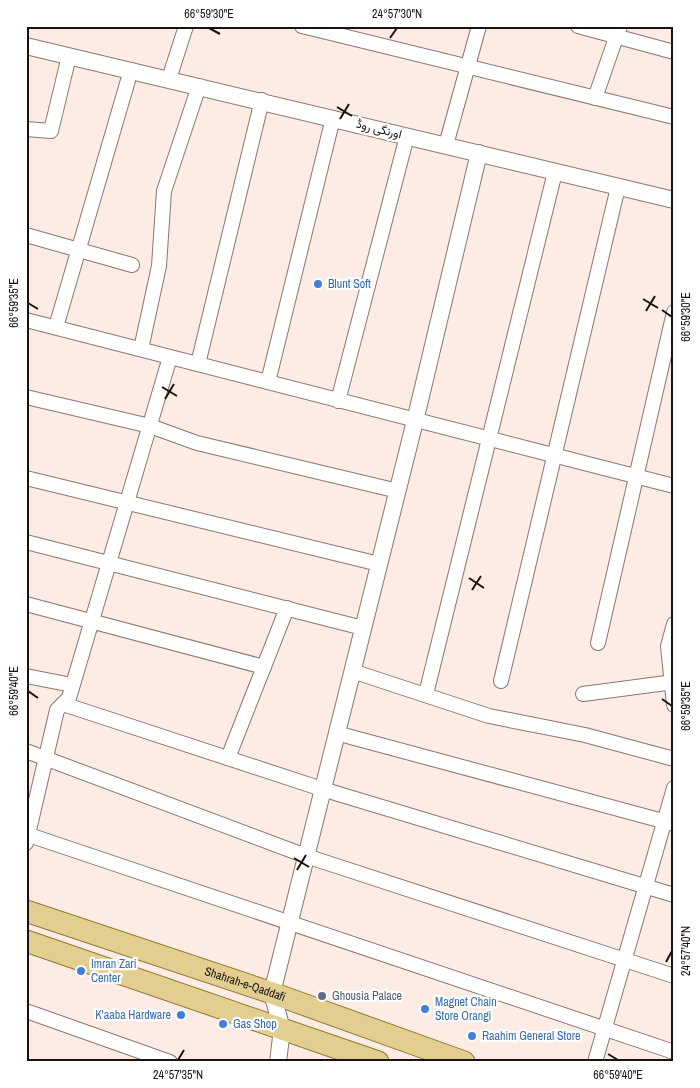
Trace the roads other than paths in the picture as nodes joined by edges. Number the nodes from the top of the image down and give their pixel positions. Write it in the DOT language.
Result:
graph roads {
  1 [pos="186,26"];
  2 [pos="302,26"];
  3 [pos="480,26"];
  4 [pos="578,26"];
  5 [pos="618,31"];
  6 [pos="26,46"];
  7 [pos="674,52"];
  8 [pos="69,56"];
  9 [pos="468,66"];
  10 [pos="130,70"];
  11 [pos="168,79"];
  12 [pos="199,86"];
  13 [pos="595,98"];
  14 [pos="262,100"];
  15 [pos="674,117"];
  16 [pos="333,118"];
  17 [pos="26,129"];
  18 [pos="407,136"];
  19 [pos="446,145"];
  20 [pos="480,153"];
  21 [pos="555,172"];
  22 [pos="618,187"];
  23 [pos="674,200"];
  24 [pos="26,235"];
  25 [pos="79,250"];
  26 [pos="132,265"];
  27 [pos="674,312"];
  28 [pos="26,320"];
  29 [pos="56,327"];
  30 [pos="140,349"];
  31 [pos="170,357"];
  32 [pos="198,364"];
  33 [pos="268,382"];
  34 [pos="26,397"];
  35 [pos="338,401"];
  36 [pos="415,421"];
  37 [pos="150,426"];
  38 [pos="489,440"];
  39 [pos="554,456"];
  40 [pos="636,477"];
  41 [pos="26,478"];
  42 [pos="674,486"];
  43 [pos="398,491"];
  44 [pos="127,502"];
  45 [pos="26,542"];
  46 [pos="109,562"];
  47 [pos="379,564"];
  48 [pos="26,604"];
  49 [pos="287,608"];
  50 [pos="92,622"];
  51 [pos="674,624"];
  52 [pos="363,628"];
  53 [pos="598,643"];
  54 [pos="264,666"];
  55 [pos="352,671"];
  56 [pos="26,676"];
  57 [pos="501,681"];
  58 [pos="672,682"];
  59 [pos="72,685"];
  60 [pos="426,694"];
  61 [pos="583,694"];
  62 [pos="63,704"];
  63 [pos="674,706"];
  64 [pos="336,733"];
  65 [pos="26,751"];
  66 [pos="46,758"];
  67 [pos="228,758"];
  68 [pos="674,759"];
  69 [pos="674,788"];
  70 [pos="322,789"];
  71 [pos="669,822"];
  72 [pos="27,837"];
  73 [pos="306,856"];
  74 [pos="646,886"];
  75 [pos="674,895"];
  76 [pos="26,911"];
  77 [pos="290,921"];
  78 [pos="26,941"];
  79 [pos="624,958"];
  80 [pos="674,976"];
  81 [pos="272,993"];
  82 [pos="26,1011"];
  83 [pos="605,1028"];
  84 [pos="282,1029"];
  85 [pos="674,1052"];
  86 [pos="170,1062"];
  87 [pos="278,1062"];
  88 [pos="378,1062"];
  89 [pos="464,1062"];
  90 [pos="595,1062"];
  1 -- 11 [label="street"];
  2 -- 9 [label="street"];
  3 -- 9 [label="street"];
  4 -- 5 [label="street"];
  5 -- 7 [label="street"];
  5 -- 13 [label="street"];
  6 -- 8 [label="street, اورنگی روڈ"];
  8 -- 10 [label="street, اورنگی روڈ"];
  8 -- 17 [label="street"];
  9 -- 13 [label="street"];
  9 -- 19 [label="street"];
  10 -- 11 [label="street, اورنگی روڈ"];
  10 -- 25 [label="street"];
  11 -- 12 [label="street, اورنگی روڈ"];
  12 -- 14 [label="street, اورنگی روڈ"];
  12 -- 30 [label="street"];
  13 -- 15 [label="street"];
  14 -- 16 [label="street, اورنگی روڈ"];
  14 -- 32 [label="street"];
  16 -- 18 [label="street, اورنگی روڈ"];
  16 -- 33 [label="street"];
  18 -- 19 [label="street, اورنگی روڈ"];
  18 -- 35 [label="street"];
  19 -- 20 [label="street, اورنگی روڈ"];
  20 -- 21 [label="street, اورنگی روڈ"];
  20 -- 36 [label="street"];
  21 -- 22 [label="street, اورنگی روڈ"];
  21 -- 38 [label="street"];
  22 -- 23 [label="street, اورنگی روڈ"];
  22 -- 39 [label="street"];
  24 -- 25 [label="street"];
  25 -- 26 [label="street"];
  25 -- 29 [label="street"];
  27 -- 40 [label="street"];
  28 -- 29 [label="street"];
  29 -- 30 [label="street"];
  30 -- 31 [label="street"];
  31 -- 32 [label="street"];
  31 -- 37 [label="street"];
  32 -- 33 [label="street"];
  33 -- 35 [label="street"];
  34 -- 37 [label="street"];
  35 -- 36 [label="street"];
  36 -- 38 [label="street"];
  36 -- 43 [label="street"];
  37 -- 43 [label="street"];
  37 -- 44 [label="street"];
  38 -- 39 [label="street"];
  38 -- 60 [label="street"];
  39 -- 40 [label="street"];
  39 -- 57 [label="street"];
  40 -- 42 [label="street"];
  40 -- 53 [label="street"];
  41 -- 44 [label="street"];
  43 -- 47 [label="street"];
  44 -- 46 [label="street"];
  44 -- 47 [label="street"];
  45 -- 46 [label="street"];
  46 -- 49 [label="street"];
  46 -- 50 [label="street"];
  47 -- 52 [label="street"];
  48 -- 50 [label="street"];
  49 -- 52 [label="street"];
  49 -- 54 [label="street"];
  50 -- 54 [label="street"];
  50 -- 59 [label="street"];
  51 -- 58 [label="street"];
  52 -- 55 [label="street"];
  54 -- 67 [label="street"];
  55 -- 60 [label="street"];
  55 -- 64 [label="street"];
  56 -- 59 [label="street"];
  58 -- 61 [label="street"];
  58 -- 63 [label="street"];
  59 -- 62 [label="street"];
  60 -- 68 [label="street"];
  62 -- 66 [label="street"];
  62 -- 67 [label="street"];
  64 -- 70 [label="street"];
  64 -- 71 [label="street"];
  65 -- 66 [label="street"];
  66 -- 72 [label="street"];
  66 -- 73 [label="street"];
  67 -- 70 [label="street"];
  69 -- 71 [label="street"];
  70 -- 73 [label="street"];
  70 -- 74 [label="street"];
  71 -- 74 [label="street"];
  72 -- 77 [label="street"];
  73 -- 77 [label="street"];
  73 -- 79 [label="street"];
  74 -- 75 [label="street"];
  74 -- 79 [label="street"];
  76 -- 81 [label="main road, Shahrah-e-Qaddafi"];
  77 -- 81 [label="street"];
  77 -- 83 [label="street"];
  78 -- 84 [label="main road"];
  79 -- 80 [label="street"];
  79 -- 83 [label="street"];
  81 -- 84 [label="street"];
  81 -- 89 [label="main road, Shahrah-e-Qaddafi"];
  82 -- 86 [label="street"];
  83 -- 85 [label="street"];
  83 -- 90 [label="street"];
  84 -- 87 [label="street"];
  84 -- 88 [label="main road"];
}
